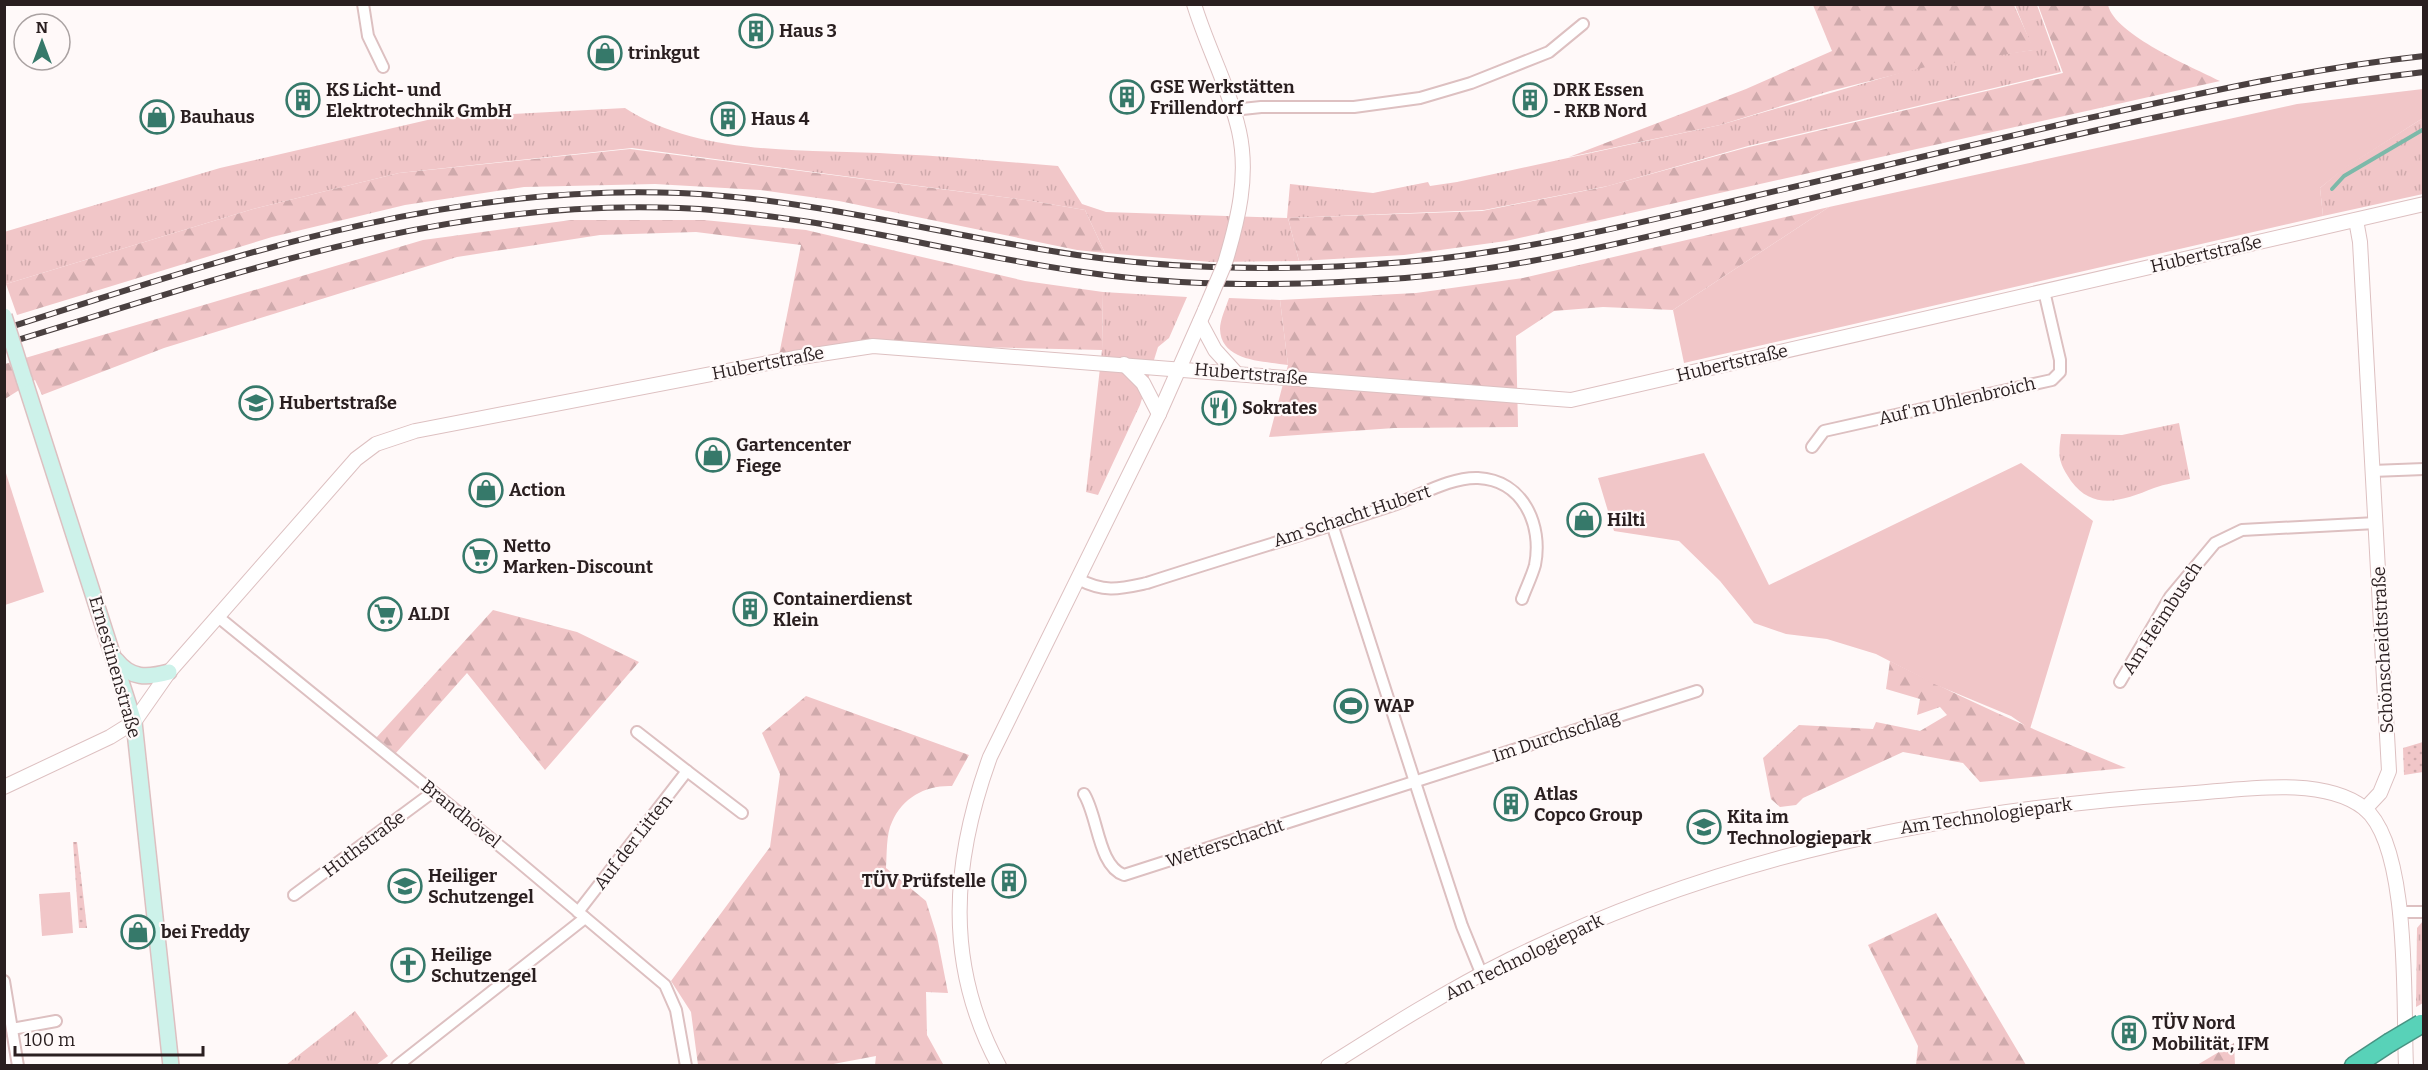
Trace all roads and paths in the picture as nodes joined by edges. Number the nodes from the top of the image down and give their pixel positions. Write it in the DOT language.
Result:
graph roads {
  1 [pos="363,4"];
  2 [pos="1194,4"];
  3 [pos="1583,24"];
  4 [pos="383,67"];
  5 [pos="1233,110"];
  6 [pos="2424,204"];
  7 [pos="2356,220"];
  8 [pos="2044,291"];
  9 [pos="4,316"];
  10 [pos="1202,316"];
  11 [pos="1124,364"];
  12 [pos="1179,368"];
  13 [pos="1235,372"];
  14 [pos="1159,414"];
  15 [pos="1812,447"];
  16 [pos="2424,469"];
  17 [pos="2372,471"];
  18 [pos="2376,522"];
  19 [pos="1332,524"];
  20 [pos="1078,579"];
  21 [pos="1522,599"];
  22 [pos="217,616"];
  23 [pos="115,658"];
  24 [pos="169,672"];
  25 [pos="2120,682"];
  26 [pos="1697,691"];
  27 [pos="134,722"];
  28 [pos="637,732"];
  29 [pos="687,771"];
  30 [pos="1414,781"];
  31 [pos="4,787"];
  32 [pos="433,792"];
  33 [pos="1084,794"];
  34 [pos="2365,809"];
  35 [pos="742,813"];
  36 [pos="294,896"];
  37 [pos="2399,912"];
  38 [pos="2424,912"];
  39 [pos="581,915"];
  40 [pos="1482,975"];
  41 [pos="4,981"];
  42 [pos="56,1020"];
  43 [pos="2422,1024"];
  44 [pos="12,1029"];
  45 [pos="18,1065"];
  46 [pos="171,1065"];
  47 [pos="397,1065"];
  48 [pos="686,1065"];
  49 [pos="999,1065"];
  50 [pos="1328,1065"];
  51 [pos="2354,1065"];
  52 [pos="2406,1065"];
  1 -- 4 [label="street"];
  2 -- 5 [label="street"];
  3 -- 5 [label="street"];
  5 -- 10 [label="street, bridge"];
  6 -- 7 [label="street, Hubertstraße"];
  7 -- 8 [label="street, Hubertstraße"];
  7 -- 17 [label="street, Schönscheidtstraße"];
  8 -- 13 [label="street, Hubertstraße"];
  8 -- 15 [label="street, Auf'm Uhlenbroich"];
  9 -- 23 [label="main road, Ernestinenstraße, bridge"];
  10 -- 12 [label="street"];
  10 -- 13 [label="street"];
  11 -- 12 [label="street, Hubertstraße"];
  11 -- 14 [label="street"];
  11 -- 22 [label="street, Hubertstraße"];
  12 -- 13 [label="street, Hubertstraße"];
  12 -- 14 [label="street"];
  14 -- 20 [label="street"];
  16 -- 17 [label="street"];
  17 -- 18 [label="street, Schönscheidtstraße"];
  18 -- 25 [label="street, Am Heimbusch"];
  18 -- 34 [label="street, Schönscheidtstraße"];
  19 -- 20 [label="street, Am Schacht Hubert"];
  19 -- 21 [label="street, Am Schacht Hubert"];
  19 -- 30 [label="street"];
  20 -- 49 [label="street"];
  22 -- 24 [label="street, Hubertstraße"];
  22 -- 32 [label="street, Brandhövel"];
  23 -- 24 [label="main road"];
  23 -- 27 [label="main road, Ernestinenstraße"];
  24 -- 27 [label="street, Hubertstraße"];
  26 -- 30 [label="street, Im Durchschlag"];
  27 -- 31 [label="street"];
  27 -- 46 [label="main road, Ernestinenstraße"];
  28 -- 29 [label="street"];
  29 -- 35 [label="street"];
  29 -- 39 [label="street, Auf der Litten"];
  30 -- 33 [label="street, Wetterschacht"];
  30 -- 40 [label="street"];
  32 -- 36 [label="street, Huthstraße"];
  32 -- 39 [label="street, Brandhövel"];
  34 -- 37 [label="street"];
  34 -- 40 [label="street, Am Technologiepark"];
  37 -- 38 [label="street"];
  37 -- 52 [label="street"];
  39 -- 47 [label="street, Auf der Litten"];
  39 -- 48 [label="street, Brandhövel"];
  40 -- 50 [label="street, Am Technologiepark"];
  41 -- 44 [label="street"];
  42 -- 44 [label="street"];
  43 -- 51 [label="highway, bridge"];
  44 -- 45 [label="street"];
}
